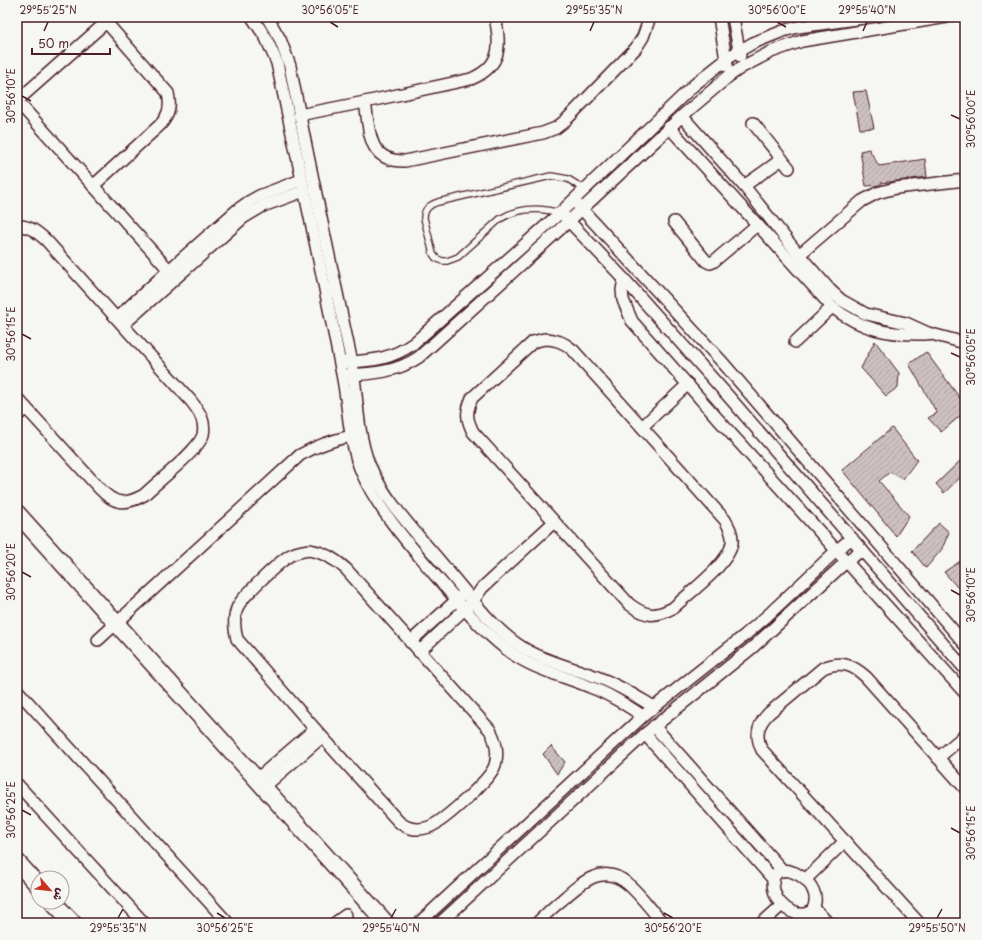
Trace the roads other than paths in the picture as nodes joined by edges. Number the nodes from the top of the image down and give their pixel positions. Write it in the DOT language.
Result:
graph roads {
  1 [pos="252,17"];
  2 [pos="267,17"];
  3 [pos="495,17"];
  4 [pos="650,17"];
  5 [pos="719,17"];
  6 [pos="733,17"];
  7 [pos="867,17"];
  8 [pos="947,17"];
  9 [pos="109,20"];
  10 [pos="739,51"];
  11 [pos="726,60"];
  12 [pos="742,67"];
  13 [pos="729,76"];
  14 [pos="17,101"];
  15 [pos="365,102"];
  16 [pos="299,115"];
  17 [pos="682,116"];
  18 [pos="753,123"];
  19 [pos="669,127"];
  20 [pos="782,158"];
  21 [pos="789,168"];
  22 [pos="301,180"];
  23 [pos="965,180"];
  24 [pos="93,186"];
  25 [pos="744,186"];
  26 [pos="584,189"];
  27 [pos="304,191"];
  28 [pos="573,200"];
  29 [pos="582,209"];
  30 [pos="560,212"];
  31 [pos="569,221"];
  32 [pos="674,222"];
  33 [pos="758,225"];
  34 [pos="17,226"];
  35 [pos="221,231"];
  36 [pos="799,255"];
  37 [pos="169,270"];
  38 [pos="624,279"];
  39 [pos="832,307"];
  40 [pos="120,322"];
  41 [pos="928,333"];
  42 [pos="795,342"];
  43 [pos="414,343"];
  44 [pos="965,343"];
  45 [pos="423,353"];
  46 [pos="351,361"];
  47 [pos="339,362"];
  48 [pos="348,375"];
  49 [pos="688,384"];
  50 [pos="20,402"];
  51 [pos="17,416"];
  52 [pos="642,427"];
  53 [pos="351,436"];
  54 [pos="17,513"];
  55 [pos="554,522"];
  56 [pos="852,538"];
  57 [pos="837,550"];
  58 [pos="862,550"];
  59 [pos="847,561"];
  60 [pos="482,588"];
  61 [pos="466,592"];
  62 [pos="457,600"];
  63 [pos="473,601"];
  64 [pos="464,609"];
  65 [pos="116,624"];
  66 [pos="98,640"];
  67 [pos="410,642"];
  68 [pos="965,644"];
  69 [pos="419,652"];
  70 [pos="965,669"];
  71 [pos="683,685"];
  72 [pos="17,690"];
  73 [pos="965,693"];
  74 [pos="691,696"];
  75 [pos="654,707"];
  76 [pos="643,716"];
  77 [pos="654,726"];
  78 [pos="318,733"];
  79 [pos="645,734"];
  80 [pos="965,735"];
  81 [pos="603,754"];
  82 [pos="938,758"];
  83 [pos="612,764"];
  84 [pos="260,783"];
  85 [pos="17,784"];
  86 [pos="965,788"];
  87 [pos="845,841"];
  88 [pos="17,862"];
  89 [pos="783,870"];
  90 [pos="30,876"];
  91 [pos="773,879"];
  92 [pos="806,879"];
  93 [pos="782,905"];
  94 [pos="61,910"];
  95 [pos="809,911"];
  96 [pos="346,915"];
  97 [pos="73,923"];
  98 [pos="144,923"];
  99 [pos="228,923"];
  100 [pos="335,923"];
  101 [pos="386,923"];
  102 [pos="419,923"];
  103 [pos="440,923"];
  104 [pos="537,923"];
  105 [pos="663,923"];
  106 [pos="762,923"];
  107 [pos="812,923"];
  108 [pos="828,923"];
  109 [pos="918,923"];
  1 -- 22 [label="street"];
  2 -- 16 [label="street"];
  3 -- 15 [label="street"];
  4 -- 15 [label="street"];
  5 -- 11 [label="street"];
  6 -- 10 [label="street"];
  7 -- 10 [label="street"];
  8 -- 12 [label="street"];
  9 -- 14 [label="street"];
  9 -- 24 [label="street"];
  10 -- 11 [label="street"];
  10 -- 12 [label="street"];
  11 -- 13 [label="street"];
  11 -- 26 [label="street"];
  12 -- 13 [label="street"];
  13 -- 17 [label="street"];
  14 -- 24 [label="street"];
  15 -- 16 [label="street"];
  16 -- 46 [label="street"];
  17 -- 19 [label="street"];
  17 -- 25 [label="street"];
  18 -- 20 [label="street"];
  19 -- 29 [label="street"];
  19 -- 33 [label="street"];
  20 -- 21 [label="street"];
  20 -- 25 [label="street"];
  22 -- 27 [label="street"];
  22 -- 35 [label="street"];
  23 -- 36 [label="street"];
  24 -- 37 [label="street"];
  25 -- 36 [label="street"];
  26 -- 28 [label="street"];
  26 -- 30 [label="lane"];
  27 -- 35 [label="street"];
  27 -- 47 [label="street"];
  28 -- 29 [label="street"];
  28 -- 30 [label="street"];
  29 -- 31 [label="street"];
  29 -- 68 [label="street"];
  30 -- 31 [label="street"];
  30 -- 43 [label="street"];
  31 -- 38 [label="street"];
  31 -- 45 [label="street"];
  32 -- 33 [label="street"];
  33 -- 39 [label="street"];
  34 -- 40 [label="street"];
  35 -- 37 [label="street"];
  35 -- 40 [label="street"];
  36 -- 41 [label="street"];
  37 -- 40 [label="street"];
  38 -- 49 [label="street"];
  38 -- 56 [label="street"];
  39 -- 41 [label="street"];
  39 -- 42 [label="street"];
  40 -- 50 [label="street"];
  41 -- 44 [label="street"];
  43 -- 45 [label="street"];
  43 -- 46 [label="street"];
  45 -- 48 [label="street"];
  46 -- 47 [label="street"];
  46 -- 48 [label="street"];
  47 -- 48 [label="street"];
  48 -- 53 [label="street"];
  48 -- 61 [label="street"];
  49 -- 52 [label="street"];
  49 -- 57 [label="street"];
  50 -- 51 [label="street"];
  52 -- 55 [label="street"];
  52 -- 55 [label="street"];
  53 -- 62 [label="street"];
  53 -- 65 [label="street"];
  54 -- 65 [label="street"];
  55 -- 60 [label="street"];
  56 -- 57 [label="street"];
  56 -- 58 [label="street"];
  57 -- 59 [label="street"];
  57 -- 71 [label="street"];
  58 -- 59 [label="street"];
  58 -- 70 [label="street"];
  59 -- 73 [label="street"];
  59 -- 74 [label="street"];
  60 -- 61 [label="street"];
  60 -- 63 [label="street"];
  61 -- 62 [label="street"];
  61 -- 63 [label="street"];
  62 -- 64 [label="street"];
  62 -- 67 [label="street"];
  63 -- 64 [label="street"];
  63 -- 75 [label="street"];
  64 -- 69 [label="street"];
  64 -- 76 [label="street"];
  65 -- 66 [label="street"];
  65 -- 84 [label="street"];
  67 -- 69 [label="street"];
  67 -- 78 [label="street"];
  69 -- 78 [label="street"];
  71 -- 74 [label="street"];
  71 -- 75 [label="street"];
  72 -- 99 [label="street"];
  74 -- 77 [label="street"];
  75 -- 76 [label="street"];
  76 -- 81 [label="street"];
  77 -- 79 [label="street"];
  77 -- 89 [label="street"];
  78 -- 84 [label="street"];
  79 -- 83 [label="street"];
  79 -- 91 [label="street"];
  80 -- 82 [label="street"];
  81 -- 83 [label="street"];
  81 -- 102 [label="street"];
  82 -- 86 [label="street"];
  82 -- 87 [label="street"];
  83 -- 103 [label="street"];
  84 -- 101 [label="street"];
  85 -- 98 [label="street"];
  87 -- 92 [label="street"];
  87 -- 109 [label="street"];
  88 -- 90 [label="street"];
  89 -- 91 [label="street"];
  89 -- 92 [label="street"];
  91 -- 93 [label="street"];
  92 -- 95 [label="street"];
  93 -- 95 [label="street"];
  93 -- 106 [label="street"];
  94 -- 97 [label="street"];
  95 -- 107 [label="street"];
  95 -- 108 [label="street"];
  96 -- 100 [label="street"];
  104 -- 105 [label="street"];
}
